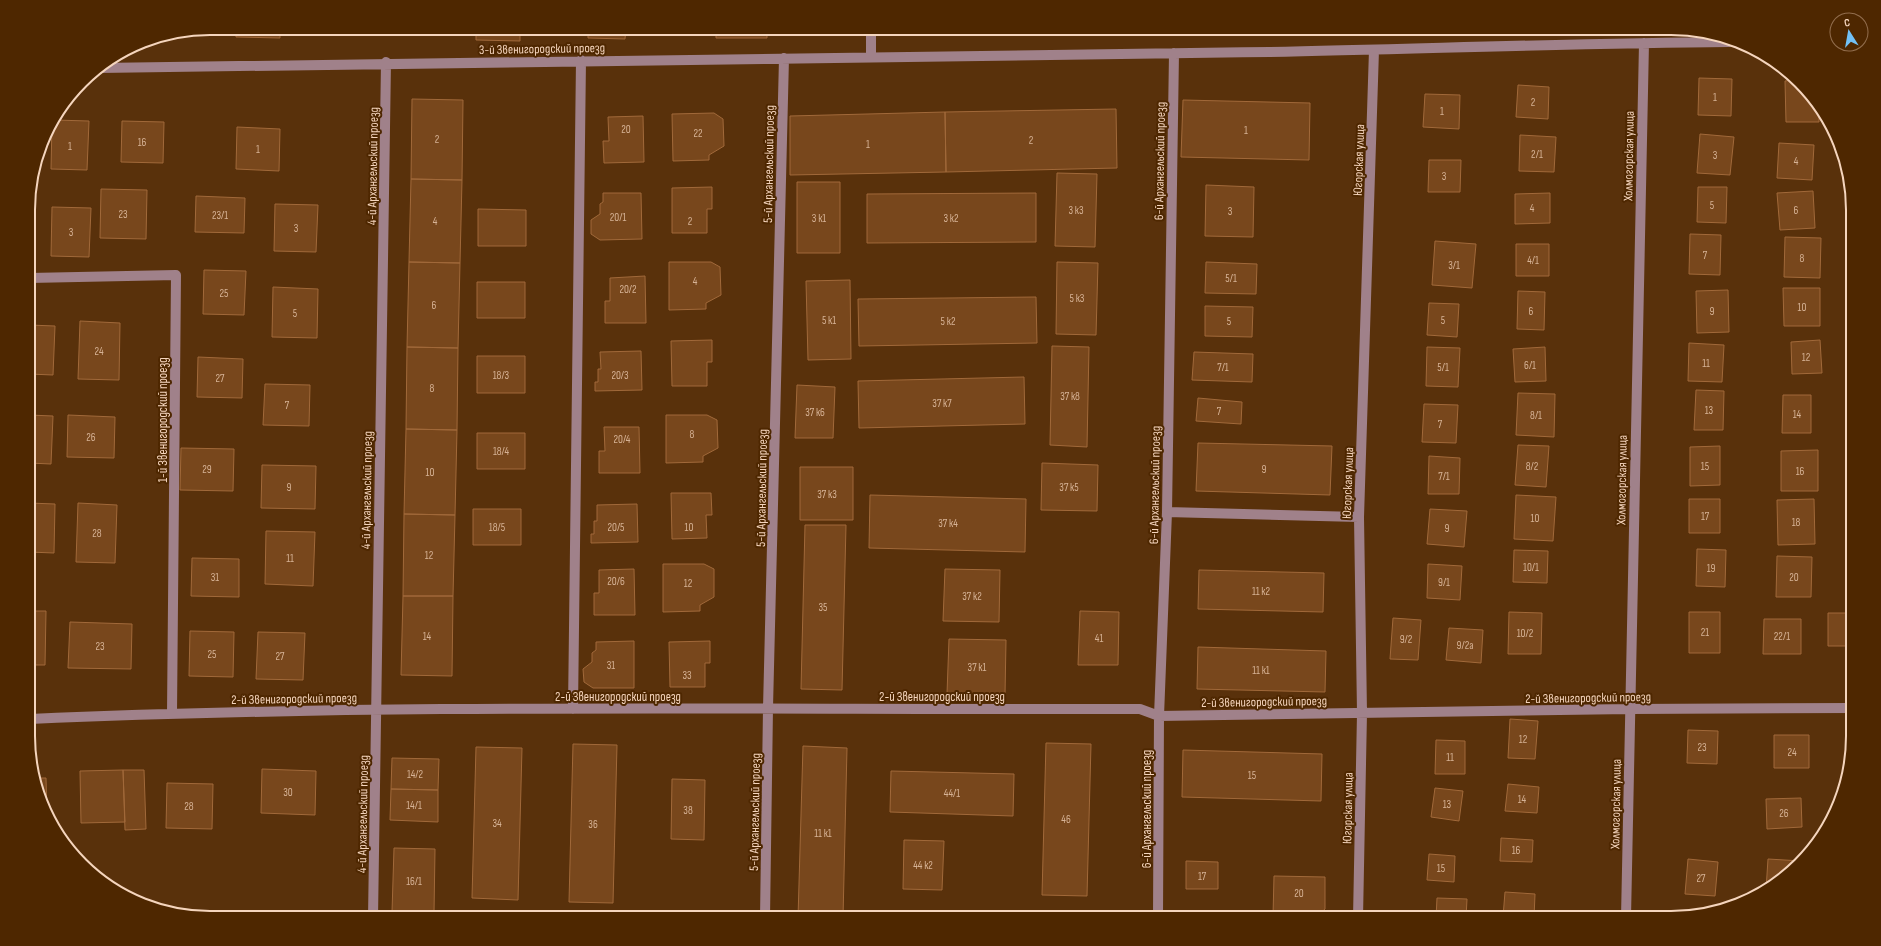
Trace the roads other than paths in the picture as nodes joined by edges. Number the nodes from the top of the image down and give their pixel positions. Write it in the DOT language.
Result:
graph roads {
  1 [pos="871,35"];
  2 [pos="1644,42"];
  3 [pos="1720,42"];
  4 [pos="1374,50"];
  5 [pos="1174,53"];
  6 [pos="871,56"];
  7 [pos="784,58"];
  8 [pos="581,60"];
  9 [pos="386,62"];
  10 [pos="109,68"];
  11 [pos="35,278"];
  12 [pos="1167,512"];
  13 [pos="1359,517"];
  14 [pos="768,708"];
  15 [pos="1846,708"];
  16 [pos="573,709"];
  17 [pos="1630,709"];
  18 [pos="376,710"];
  19 [pos="172,713"];
  20 [pos="1362,713"];
  21 [pos="1159,716"];
  22 [pos="35,719"];
  23 [pos="373,911"];
  24 [pos="765,911"];
  25 [pos="1158,911"];
  26 [pos="1358,911"];
  27 [pos="1626,911"];
  1 -- 6 [label="street"];
  2 -- 3 [label="street, 3-й Звенигородский проезд"];
  2 -- 4 [label="street, 3-й Звенигородский проезд"];
  2 -- 17 [label="street, Холмогорская улица"];
  4 -- 5 [label="street, 3-й Звенигородский проезд"];
  4 -- 13 [label="street, Югорская улица"];
  5 -- 6 [label="street, 3-й Звенигородский проезд"];
  5 -- 12 [label="street, 6-й Архангельский проезд"];
  6 -- 7 [label="street, 3-й Звенигородский проезд"];
  7 -- 8 [label="street, 3-й Звенигородский проезд"];
  7 -- 14 [label="street, 5-й Архангельский проезд"];
  8 -- 9 [label="street, 3-й Звенигородский проезд"];
  8 -- 16 [label="street"];
  9 -- 10 [label="street, 3-й Звенигородский проезд"];
  9 -- 18 [label="street, 4-й Архангельский проезд"];
  11 -- 19 [label="street, 1-й Звенигородский проезд"];
  12 -- 13 [label="street"];
  12 -- 21 [label="street, 6-й Архангельский проезд"];
  13 -- 20 [label="street, Югорская улица"];
  14 -- 16 [label="street, 2-й Звенигородский проезд"];
  14 -- 21 [label="street, 2-й Звенигородский проезд"];
  14 -- 24 [label="street, 5-й Архангельский проезд"];
  15 -- 17 [label="street, 2-й Звенигородский проезд"];
  16 -- 18 [label="street, 2-й Звенигородский проезд"];
  17 -- 20 [label="street, 2-й Звенигородский проезд"];
  17 -- 27 [label="street, Холмогорская улица"];
  18 -- 19 [label="street, 2-й Звенигородский проезд"];
  18 -- 23 [label="street, 4-й Архангельский проезд"];
  19 -- 22 [label="street, 2-й Звенигородский проезд"];
  20 -- 21 [label="street, 2-й Звенигородский проезд"];
  20 -- 26 [label="street, Югорская улица"];
  21 -- 25 [label="street, 6-й Архангельский проезд"];
}
